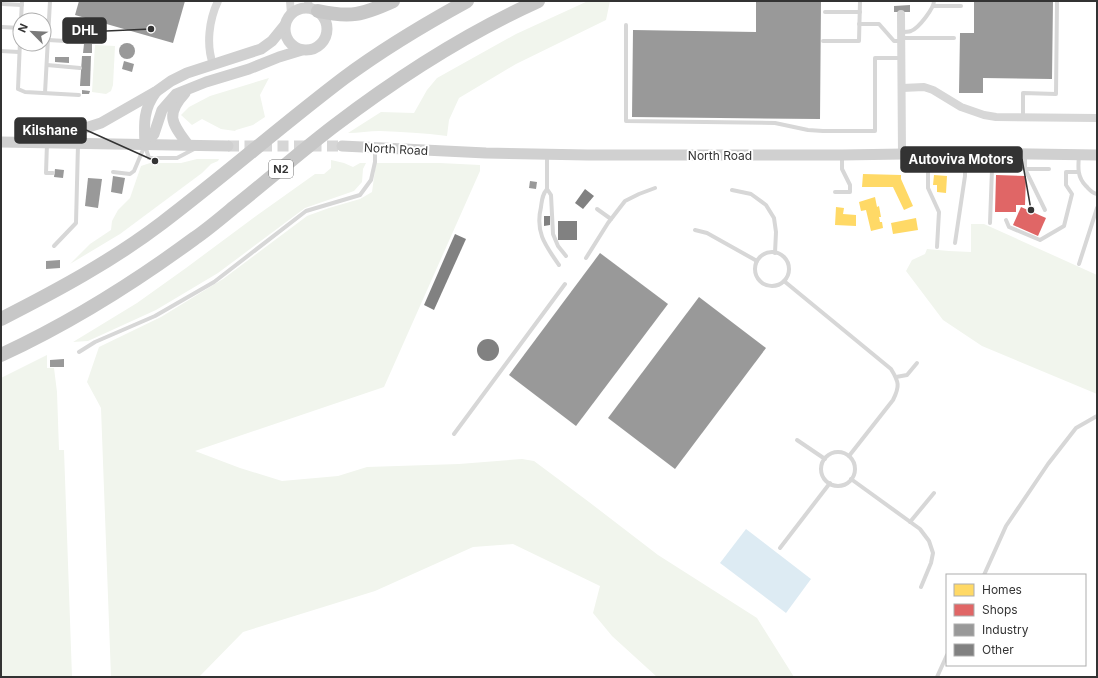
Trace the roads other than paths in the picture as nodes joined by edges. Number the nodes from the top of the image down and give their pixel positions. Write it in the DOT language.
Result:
graph roads {
  1 [pos="50,1"];
  2 [pos="218,1"];
  3 [pos="290,1"];
  4 [pos="393,1"];
  5 [pos="467,1"];
  6 [pos="538,1"];
  7 [pos="860,1"];
  8 [pos="1057,1"];
  9 [pos="22,3"];
  10 [pos="934,3"];
  11 [pos="3,4"];
  12 [pos="961,6"];
  13 [pos="311,7"];
  14 [pos="49,12"];
  15 [pos="825,12"];
  16 [pos="860,12"];
  17 [pos="291,14"];
  18 [pos="901,14"];
  19 [pos="859,24"];
  20 [pos="285,25"];
  21 [pos="626,25"];
  22 [pos="2,27"];
  23 [pos="12,28"];
  24 [pos="902,37"];
  25 [pos="954,38"];
  26 [pos="52,40"];
  27 [pos="823,40"];
  28 [pos="83,42"];
  29 [pos="302,50"];
  30 [pos="1,51"];
  31 [pos="12,52"];
  32 [pos="19,52"];
  33 [pos="48,52"];
  34 [pos="902,58"];
  35 [pos="213,64"];
  36 [pos="47,65"];
  37 [pos="80,68"];
  38 [pos="902,88"];
  39 [pos="189,89"];
  40 [pos="157,91"];
  41 [pos="45,93"];
  42 [pos="79,96"];
  43 [pos="1023,117"];
  44 [pos="1097,118"];
  45 [pos="1,142"];
  46 [pos="47,143"];
  47 [pos="78,143"];
  48 [pos="145,145"];
  49 [pos="188,145"];
  50 [pos="202,145"];
  51 [pos="228,146"];
  52 [pos="342,146"];
  53 [pos="375,148"];
  54 [pos="928,153"];
  55 [pos="965,153"];
  56 [pos="992,153"];
  57 [pos="1025,153"];
  58 [pos="547,154"];
  59 [pos="902,154"];
  60 [pos="842,155"];
  61 [pos="1078,155"];
  62 [pos="1097,155"];
  63 [pos="992,168"];
  64 [pos="1025,169"];
  65 [pos="1049,169"];
  66 [pos="113,172"];
  67 [pos="1078,172"];
  68 [pos="53,174"];
  69 [pos="655,188"];
  70 [pos="547,189"];
  71 [pos="732,190"];
  72 [pos="835,192"];
  73 [pos="1097,194"];
  74 [pos="1097,208"];
  75 [pos="597,209"];
  76 [pos="1045,210"];
  77 [pos="611,220"];
  78 [pos="1006,220"];
  79 [pos="990,223"];
  80 [pos="695,230"];
  81 [pos="955,243"];
  82 [pos="54,246"];
  83 [pos="937,247"];
  84 [pos="775,253"];
  85 [pos="566,256"];
  86 [pos="586,258"];
  87 [pos="757,261"];
  88 [pos="1079,264"];
  89 [pos="559,265"];
  90 [pos="784,281"];
  91 [pos="565,284"];
  92 [pos="1,319"];
  93 [pos="79,352"];
  94 [pos="1,355"];
  95 [pos="917,363"];
  96 [pos="896,377"];
  97 [pos="1097,416"];
  98 [pos="454,434"];
  99 [pos="797,440"];
  100 [pos="849,456"];
  101 [pos="825,459"];
  102 [pos="851,479"];
  103 [pos="830,483"];
  104 [pos="934,493"];
  105 [pos="910,522"];
  106 [pos="780,548"];
  107 [pos="984,574"];
  108 [pos="921,586"];
  109 [pos="946,657"];
  110 [pos="937,677"];
  1 -- 14 [label="lane"];
  2 -- 35 [label="street"];
  3 -- 17 [label="street"];
  4 -- 13 [label="highway"];
  5 -- 92 [label="highway, N2"];
  6 -- 94 [label="highway, N2"];
  7 -- 16 [label="lane"];
  8 -- 43 [label="lane"];
  9 -- 11 [label="lane"];
  10 -- 12 [label="lane"];
  10 -- 24 [label="lane"];
  13 -- 17 [label="main road"];
  13 -- 29 [label="main road"];
  15 -- 16 [label="lane"];
  16 -- 19 [label="lane"];
  17 -- 20 [label="main road"];
  18 -- 24 [label="street"];
  19 -- 24 [label="lane"];
  19 -- 27 [label="lane"];
  20 -- 29 [label="main road"];
  20 -- 35 [label="main road"];
  21 -- 34 [label="lane"];
  22 -- 23 [label="lane"];
  24 -- 25 [label="lane"];
  24 -- 34 [label="street"];
  26 -- 28 [label="lane"];
  29 -- 39 [label="main road"];
  30 -- 31 [label="lane"];
  32 -- 41 [label="lane"];
  33 -- 36 [label="lane"];
  34 -- 38 [label="street"];
  35 -- 40 [label="main road"];
  36 -- 37 [label="lane"];
  36 -- 41 [label="lane"];
  38 -- 43 [label="street"];
  38 -- 59 [label="street"];
  39 -- 48 [label="main road"];
  39 -- 49 [label="main road"];
  40 -- 46 [label="main road"];
  40 -- 48 [label="main road"];
  41 -- 42 [label="lane"];
  43 -- 44 [label="street"];
  45 -- 46 [label="main road"];
  46 -- 47 [label="main road"];
  46 -- 68 [label="lane"];
  47 -- 48 [label="main road"];
  47 -- 82 [label="lane"];
  48 -- 49 [label="main road"];
  48 -- 50 [label="lane"];
  48 -- 66 [label="lane"];
  49 -- 50 [label="main road"];
  50 -- 51 [label="main road"];
  52 -- 53 [label="main road, North Road"];
  53 -- 58 [label="main road, North Road"];
  53 -- 93 [label="lane"];
  54 -- 55 [label="main road, North Road"];
  54 -- 59 [label="main road, North Road"];
  54 -- 83 [label="lane"];
  55 -- 56 [label="main road, North Road"];
  55 -- 81 [label="lane"];
  56 -- 57 [label="main road, North Road"];
  56 -- 63 [label="lane"];
  57 -- 61 [label="main road, North Road"];
  57 -- 64 [label="lane"];
  58 -- 60 [label="main road, North Road"];
  58 -- 70 [label="lane"];
  59 -- 60 [label="main road, North Road"];
  60 -- 72 [label="lane"];
  61 -- 62 [label="main road, North Road"];
  61 -- 67 [label="lane"];
  63 -- 64 [label="lane"];
  63 -- 79 [label="lane"];
  64 -- 65 [label="lane"];
  64 -- 76 [label="lane"];
  67 -- 73 [label="lane"];
  67 -- 78 [label="lane"];
  69 -- 77 [label="lane"];
  70 -- 85 [label="lane"];
  70 -- 89 [label="lane"];
  71 -- 84 [label="lane"];
  74 -- 88 [label="lane"];
  75 -- 77 [label="lane"];
  77 -- 86 [label="lane"];
  80 -- 87 [label="lane"];
  84 -- 87 [label="lane"];
  84 -- 90 [label="lane"];
  87 -- 90 [label="lane"];
  90 -- 96 [label="lane"];
  91 -- 98 [label="lane"];
  95 -- 96 [label="lane"];
  96 -- 100 [label="lane"];
  97 -- 107 [label="lane"];
  99 -- 101 [label="lane"];
  100 -- 101 [label="lane"];
  100 -- 102 [label="lane"];
  101 -- 103 [label="lane"];
  102 -- 103 [label="lane"];
  102 -- 105 [label="lane"];
  103 -- 106 [label="lane"];
  104 -- 105 [label="lane"];
  105 -- 108 [label="lane"];
  109 -- 110 [label="lane"];
}
